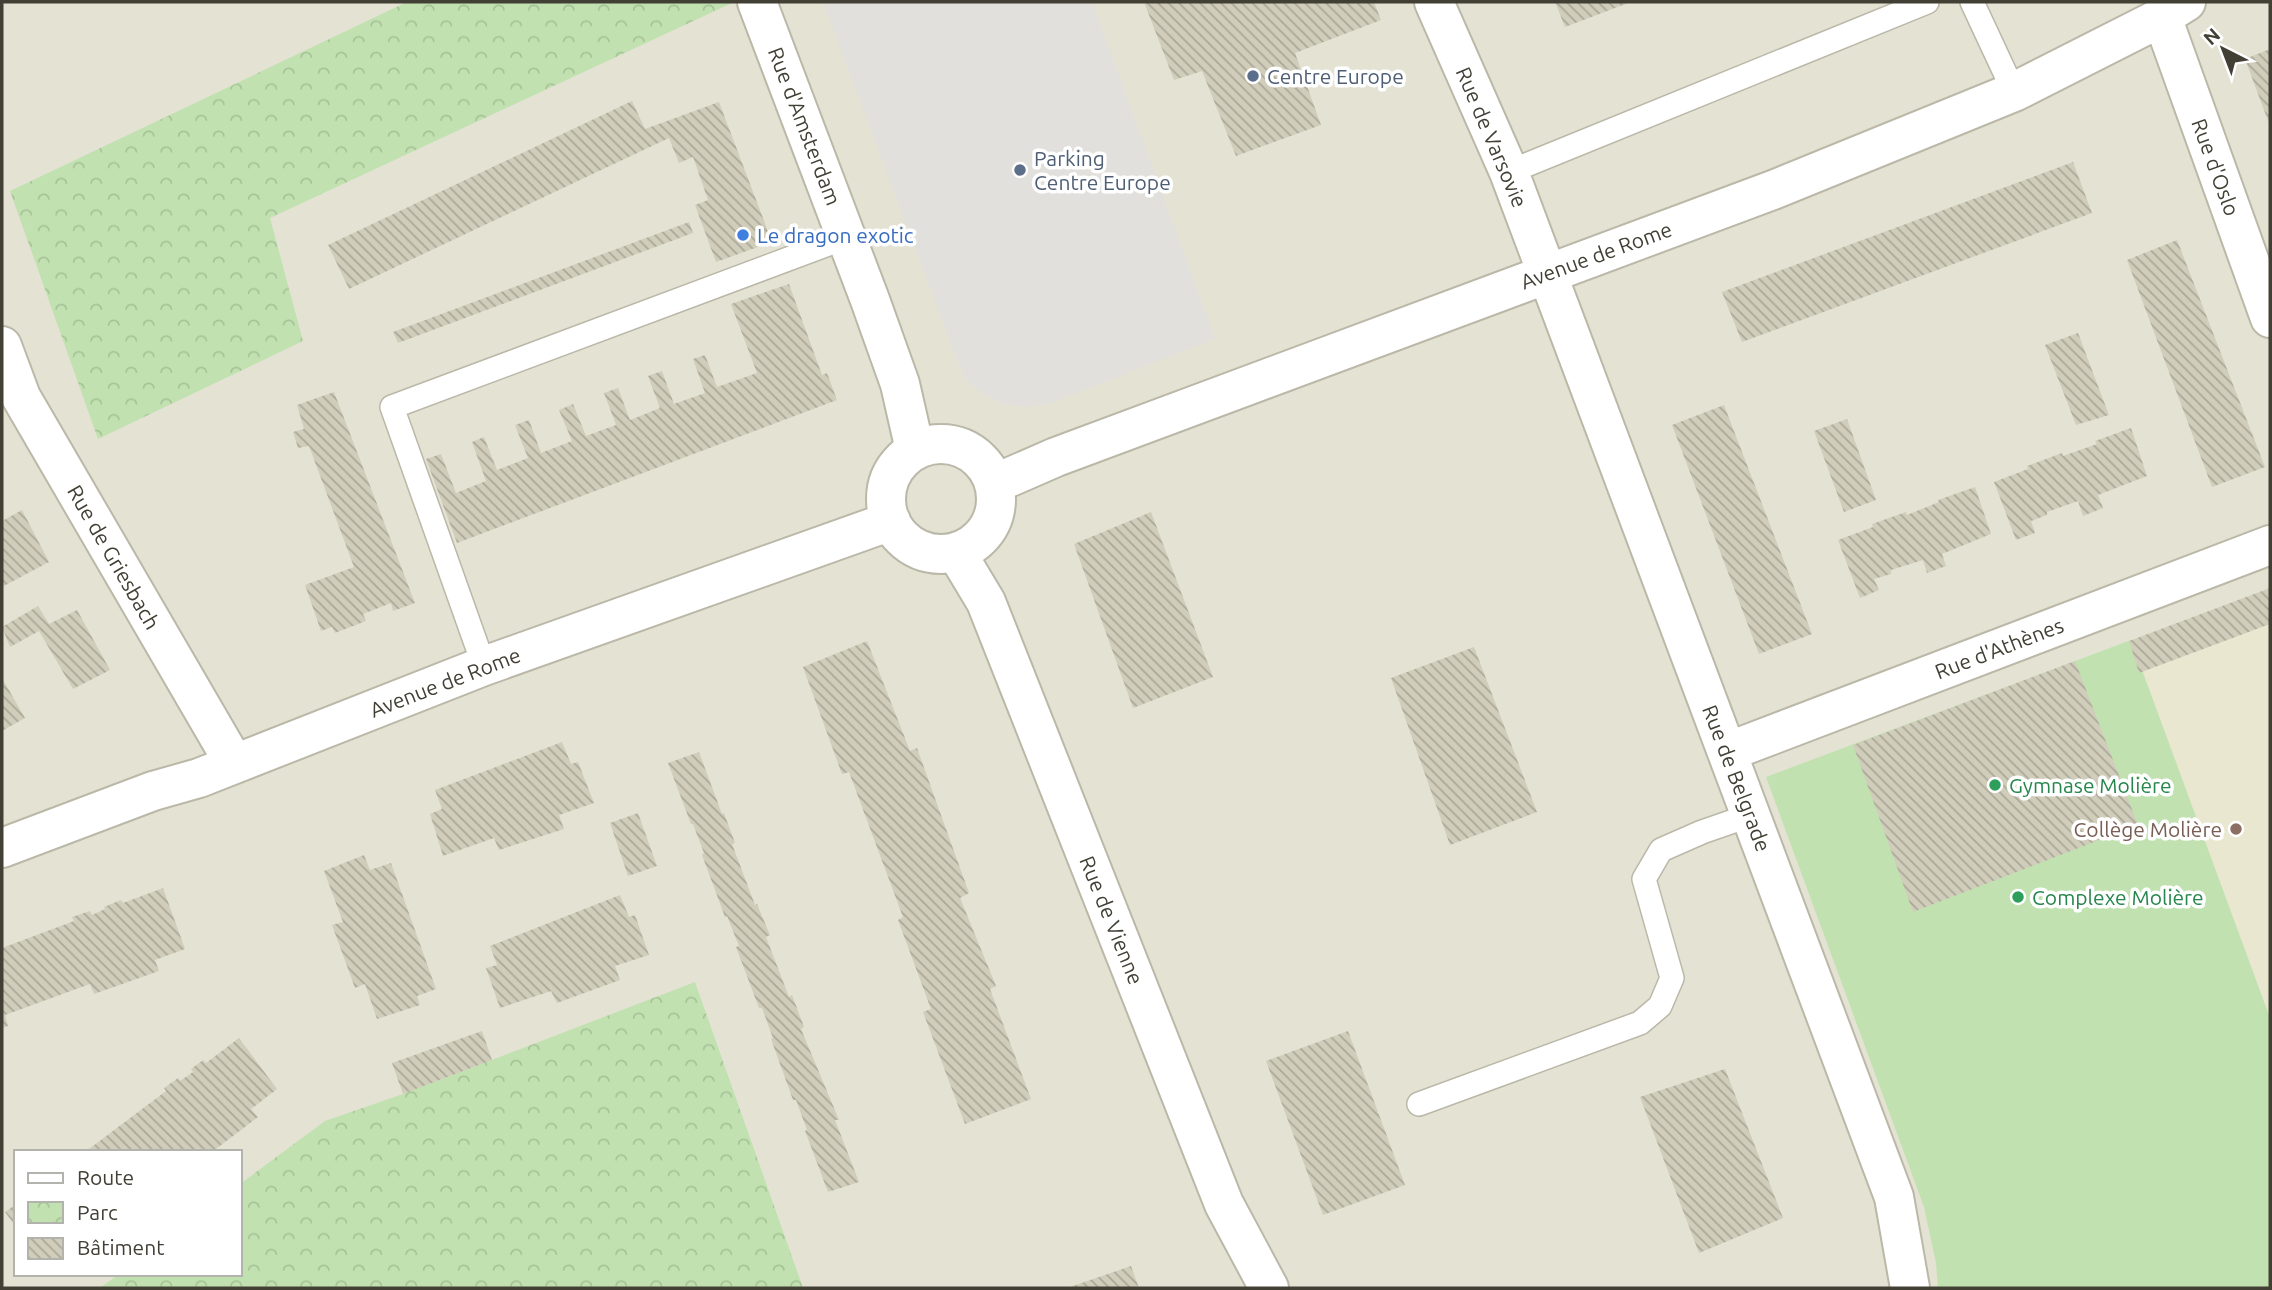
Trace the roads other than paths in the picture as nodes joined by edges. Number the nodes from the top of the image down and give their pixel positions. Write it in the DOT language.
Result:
graph roads {
  1 [pos="757,2"];
  2 [pos="1433,2"];
  3 [pos="1927,2"];
  4 [pos="1972,2"];
  5 [pos="2174,9"];
  6 [pos="2014,92"];
  7 [pos="1509,172"];
  8 [pos="846,237"];
  9 [pos="1546,273"];
  10 [pos="2270,318"];
  11 [pos="2,346"];
  12 [pos="11,404"];
  13 [pos="915,450"];
  14 [pos="994,484"];
  15 [pos="891,522"];
  16 [pos="2270,545"];
  17 [pos="956,552"];
  18 [pos="484,666"];
  19 [pos="1727,752"];
  20 [pos="234,763"];
  21 [pos="1751,815"];
  22 [pos="2,848"];
  23 [pos="1419,1104"];
  24 [pos="1269,1288"];
  25 [pos="1910,1288"];
  1 -- 8 [label="street, Rue d'Amsterdam"];
  2 -- 7 [label="street, Rue de Varsovie"];
  3 -- 7 [label="lane"];
  4 -- 6 [label="lane"];
  5 -- 6 [label="street, Avenue de Rome"];
  5 -- 10 [label="street, Rue d'Oslo"];
  6 -- 9 [label="street, Avenue de Rome"];
  7 -- 9 [label="street, Rue de Varsovie"];
  8 -- 13 [label="street, Rue d'Amsterdam"];
  8 -- 18 [label="lane"];
  9 -- 14 [label="street, Avenue de Rome"];
  9 -- 19 [label="street, Rue de Belgrade"];
  11 -- 12 [label="street, Rue de Griesbach"];
  12 -- 20 [label="street, Rue de Griesbach"];
  13 -- 14 [label="street"];
  13 -- 15 [label="street"];
  14 -- 17 [label="street"];
  15 -- 17 [label="street"];
  15 -- 18 [label="street, Avenue de Rome"];
  16 -- 19 [label="street, Rue d'Athènes"];
  17 -- 24 [label="street, Rue de Vienne"];
  18 -- 20 [label="street, Avenue de Rome"];
  19 -- 21 [label="street, Rue de Belgrade"];
  20 -- 22 [label="street, Avenue de Rome"];
  21 -- 23 [label="lane"];
  21 -- 25 [label="street, Rue de Belgrade"];
}
